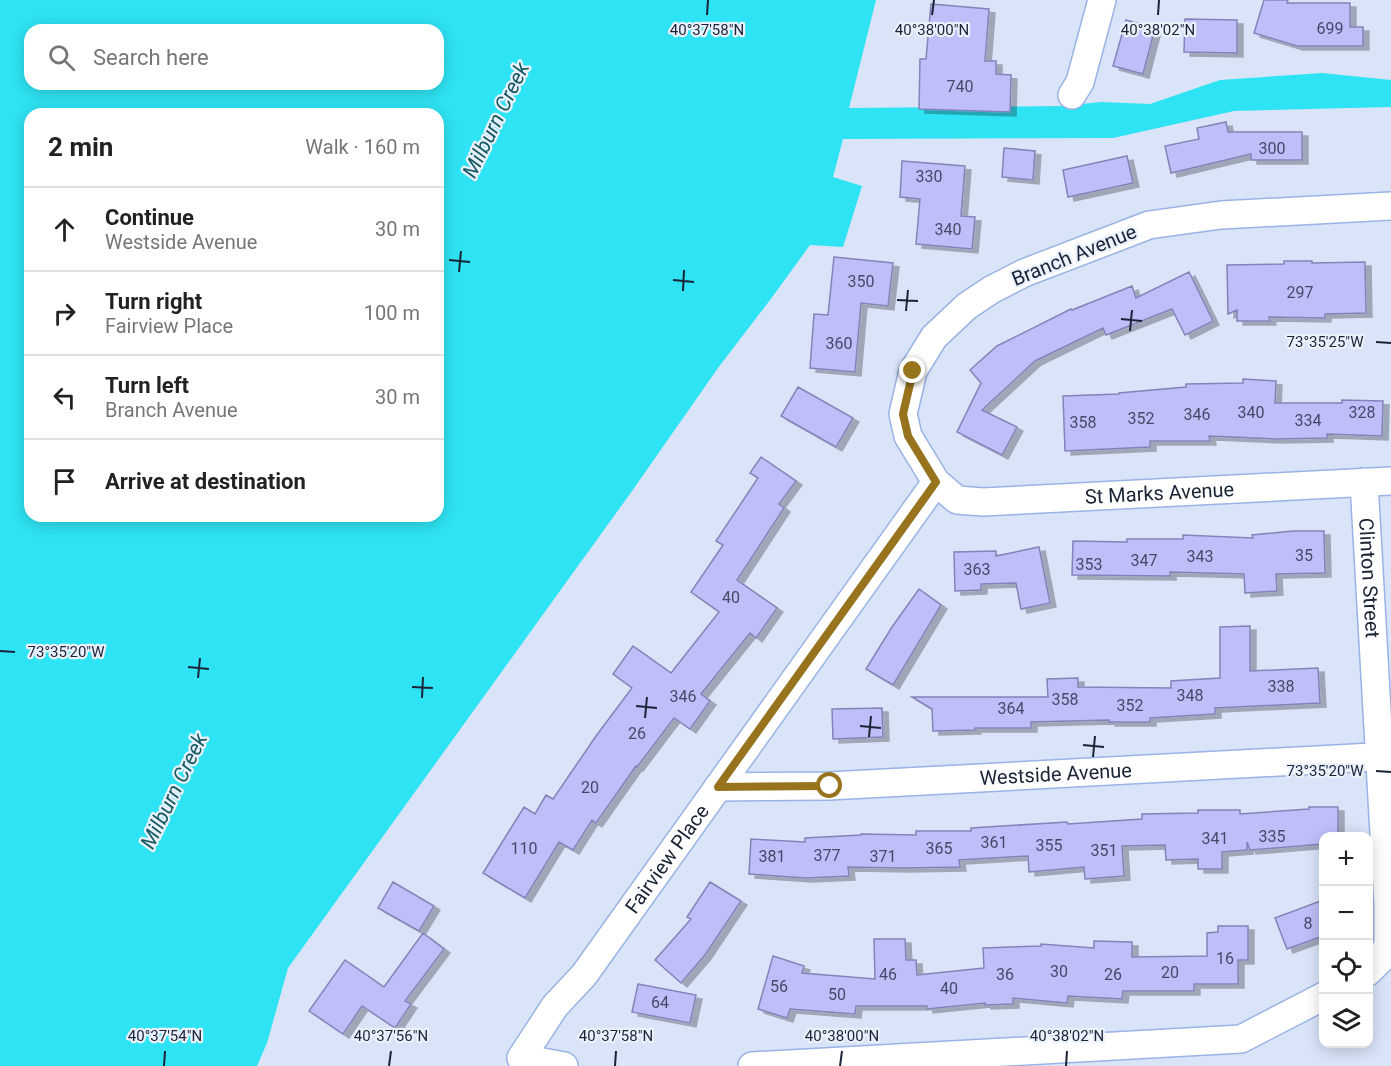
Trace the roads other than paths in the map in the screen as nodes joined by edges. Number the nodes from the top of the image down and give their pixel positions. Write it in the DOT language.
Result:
graph roads {
  1 [pos="1102,0"];
  2 [pos="1072,95"];
  3 [pos="1391,206"];
  4 [pos="1391,481"];
  5 [pos="936,482"];
  6 [pos="1364,482"];
  7 [pos="1385,756"];
  8 [pos="718,787"];
  9 [pos="1374,966"];
  10 [pos="1319,998"];
  11 [pos="564,1066"];
  12 [pos="753,1066"];
  1 -- 2 [label="street"];
  3 -- 5 [label="street, Branch Avenue"];
  4 -- 6 [label="street, St Marks Avenue"];
  5 -- 6 [label="street, St Marks Avenue"];
  5 -- 8 [label="street, Fairview Place"];
  6 -- 7 [label="street, Clinton Street"];
  7 -- 8 [label="street, Westside Avenue"];
  7 -- 9 [label="street, Clinton Street"];
  8 -- 11 [label="street, Fairview Place"];
  10 -- 12 [label="street"];
}
